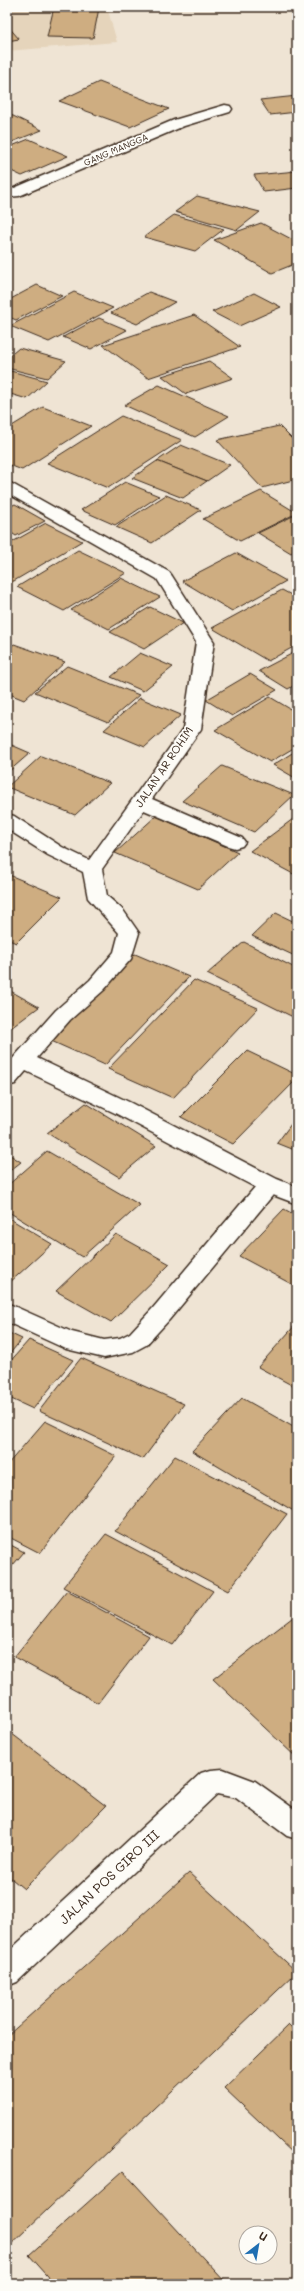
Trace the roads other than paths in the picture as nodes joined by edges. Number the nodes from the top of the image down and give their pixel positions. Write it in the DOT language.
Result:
graph roads {
  1 [pos="225,109"];
  2 [pos="7,193"];
  3 [pos="7,486"];
  4 [pos="141,800"];
  5 [pos="7,820"];
  6 [pos="235,842"];
  7 [pos="92,869"];
  8 [pos="24,1061"];
  9 [pos="7,1079"];
  10 [pos="269,1185"];
  11 [pos="297,1196"];
  12 [pos="7,1312"];
  13 [pos="297,1827"];
  14 [pos="7,1972"];
  1 -- 2 [label="street, GANG MANGGA"];
  3 -- 4 [label="street, JALAN AR ROHIM"];
  4 -- 6 [label="street"];
  4 -- 7 [label="street, JALAN AR ROHIM"];
  5 -- 7 [label="street"];
  7 -- 8 [label="street"];
  8 -- 9 [label="street"];
  8 -- 10 [label="street"];
  10 -- 11 [label="street"];
  10 -- 12 [label="street"];
  13 -- 14 [label="street, JALAN POS GIRO III"];
}
